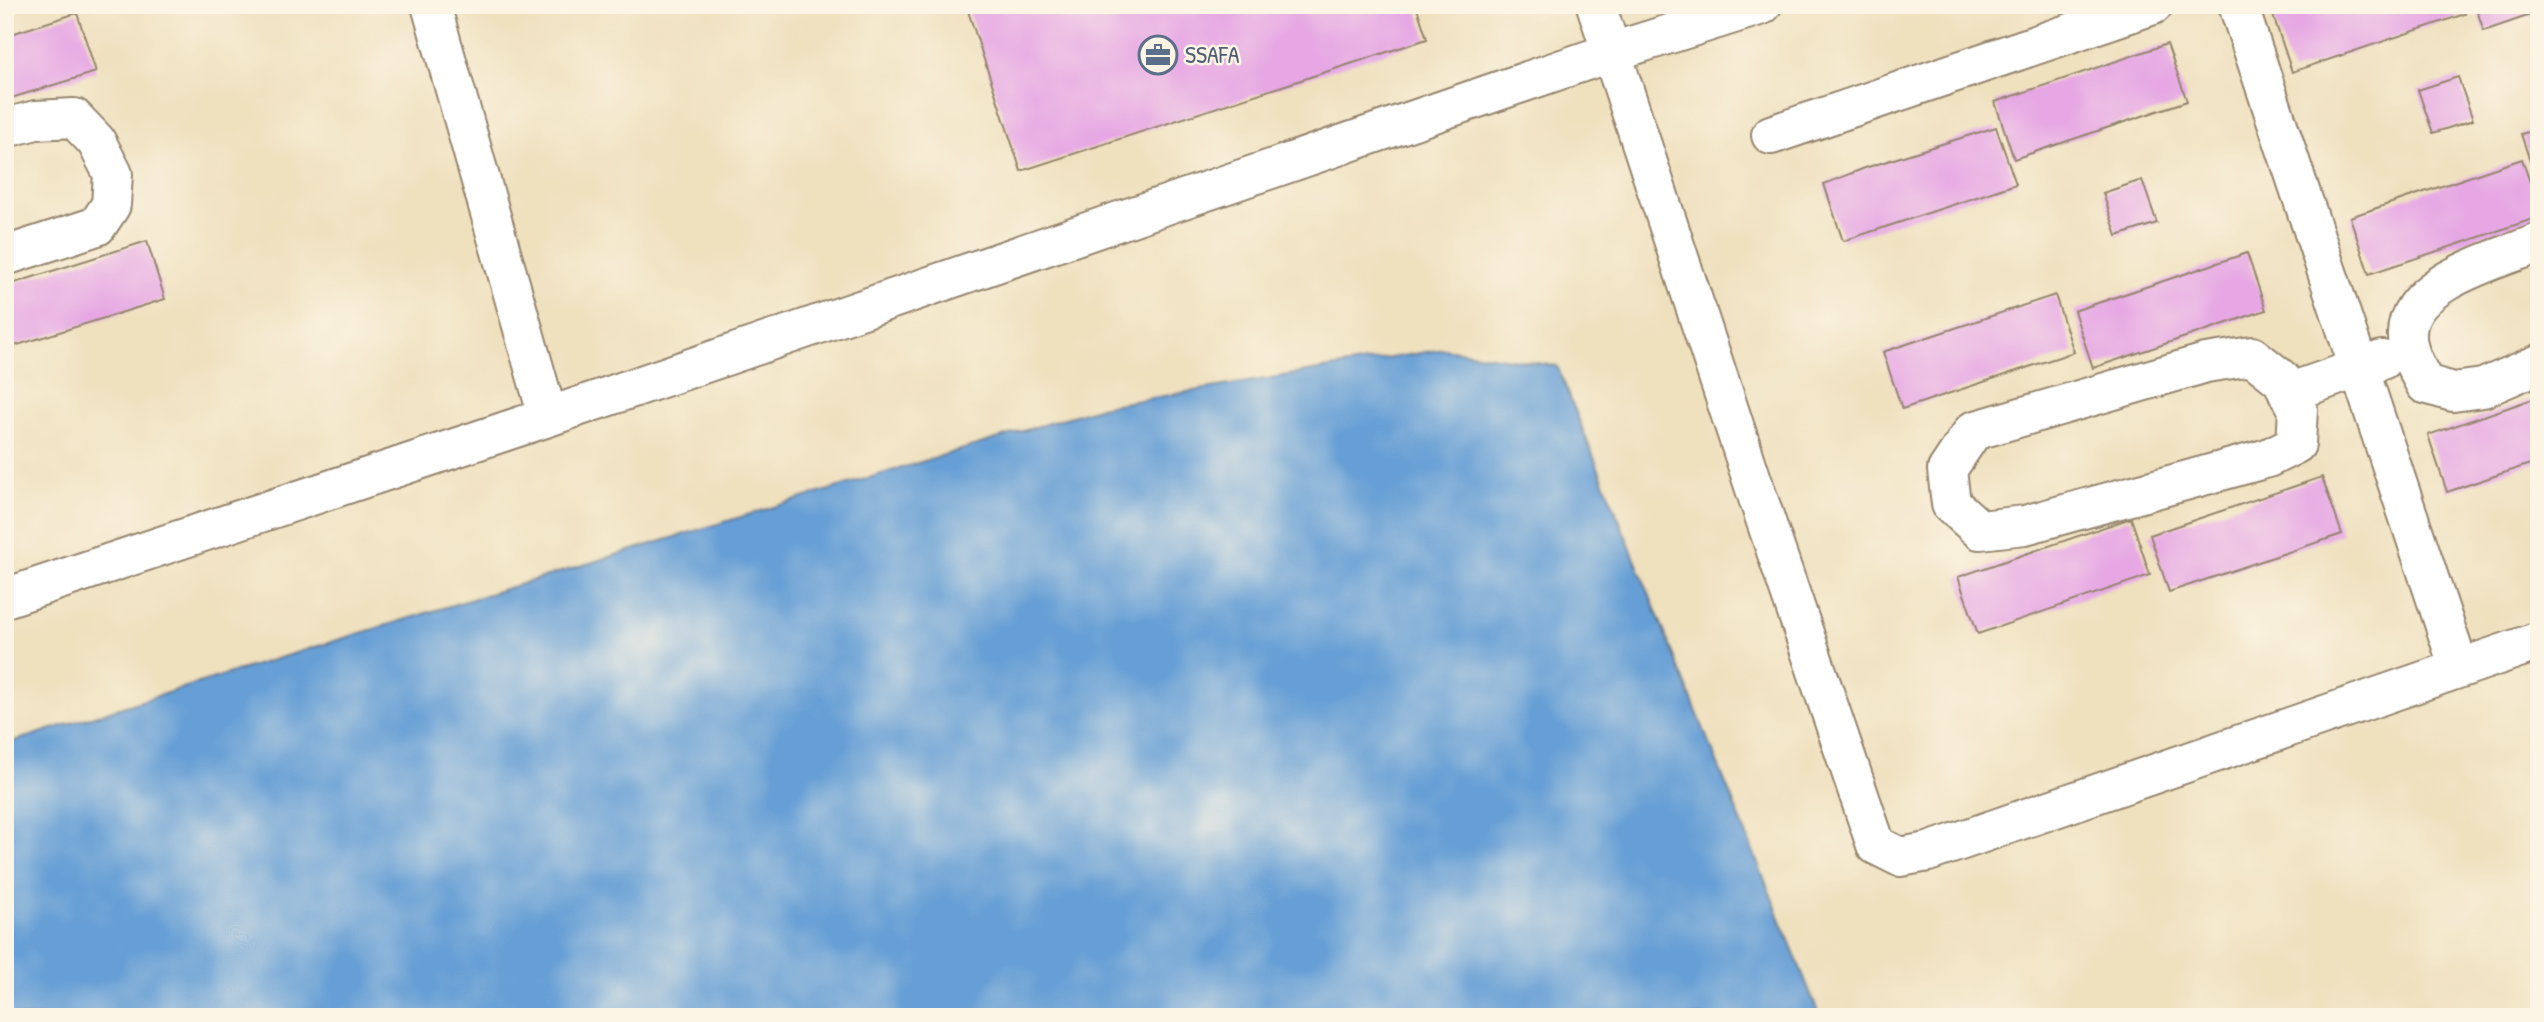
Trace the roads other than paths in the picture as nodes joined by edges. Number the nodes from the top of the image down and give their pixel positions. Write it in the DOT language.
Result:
graph roads {
  1 [pos="432,5"];
  2 [pos="1596,5"];
  3 [pos="1762,5"];
  4 [pos="2153,5"];
  5 [pos="2238,5"];
  6 [pos="1612,52"];
  7 [pos="5,128"];
  8 [pos="1771,135"];
  9 [pos="2539,243"];
  10 [pos="5,256"];
  11 [pos="2410,352"];
  12 [pos="2539,364"];
  13 [pos="2358,366"];
  14 [pos="2288,393"];
  15 [pos="548,417"];
  16 [pos="5,598"];
  17 [pos="2539,641"];
  18 [pos="2459,668"];
  1 -- 15 [label="street"];
  2 -- 6 [label="street"];
  3 -- 6 [label="street"];
  4 -- 8 [label="street"];
  5 -- 13 [label="street"];
  6 -- 15 [label="street"];
  6 -- 18 [label="street"];
  7 -- 10 [label="street"];
  9 -- 11 [label="street"];
  11 -- 12 [label="street"];
  11 -- 13 [label="street"];
  13 -- 14 [label="street"];
  13 -- 18 [label="street"];
  14 -- 14 [label="street"];
  15 -- 16 [label="street"];
  17 -- 18 [label="street"];
}
